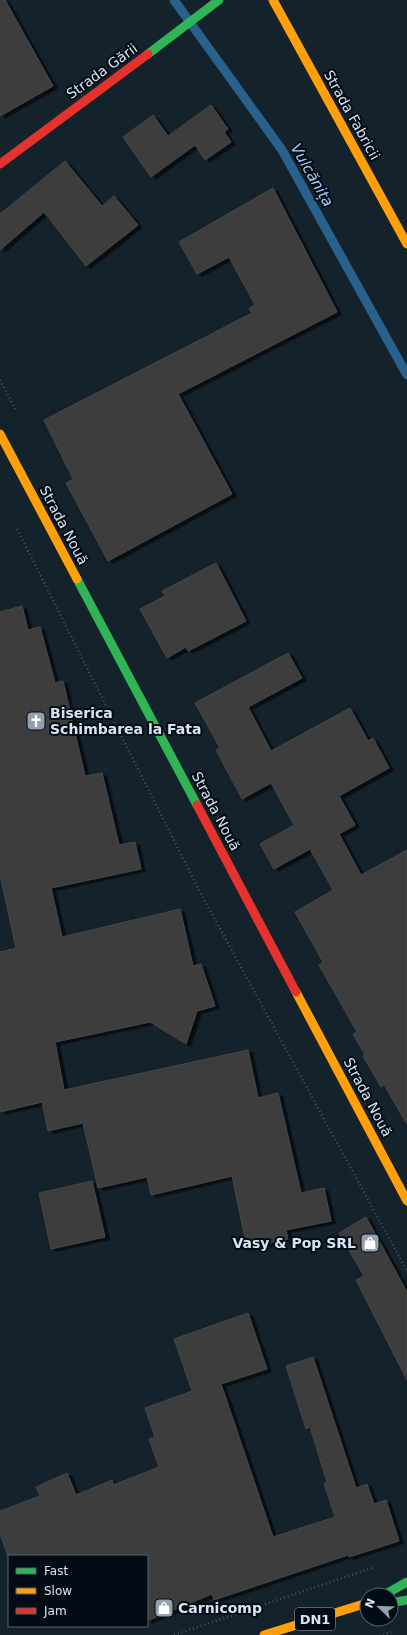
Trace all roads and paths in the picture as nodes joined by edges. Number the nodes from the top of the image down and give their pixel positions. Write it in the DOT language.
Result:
graph roads {
  1 [pos="219,0"];
  2 [pos="273,0"];
  3 [pos="0,164"];
  4 [pos="407,244"];
  5 [pos="0,434"];
  6 [pos="15,524"];
  7 [pos="407,1201"];
  8 [pos="407,1270"];
  9 [pos="377,1567"];
  10 [pos="407,1582"];
  11 [pos="398,1587"];
  12 [pos="359,1605"];
  13 [pos="174,1635"];
  14 [pos="264,1635"];
  1 -- 3 [label="main road, Strada Gării"];
  2 -- 4 [label="main road, Strada Fabricii"];
  5 -- 7 [label="main road, Strada Nouă"];
  6 -- 8 [label="path"];
  9 -- 13 [label="path"];
  10 -- 11 [label="main road"];
  12 -- 14 [label="main road, DN1"];
}
